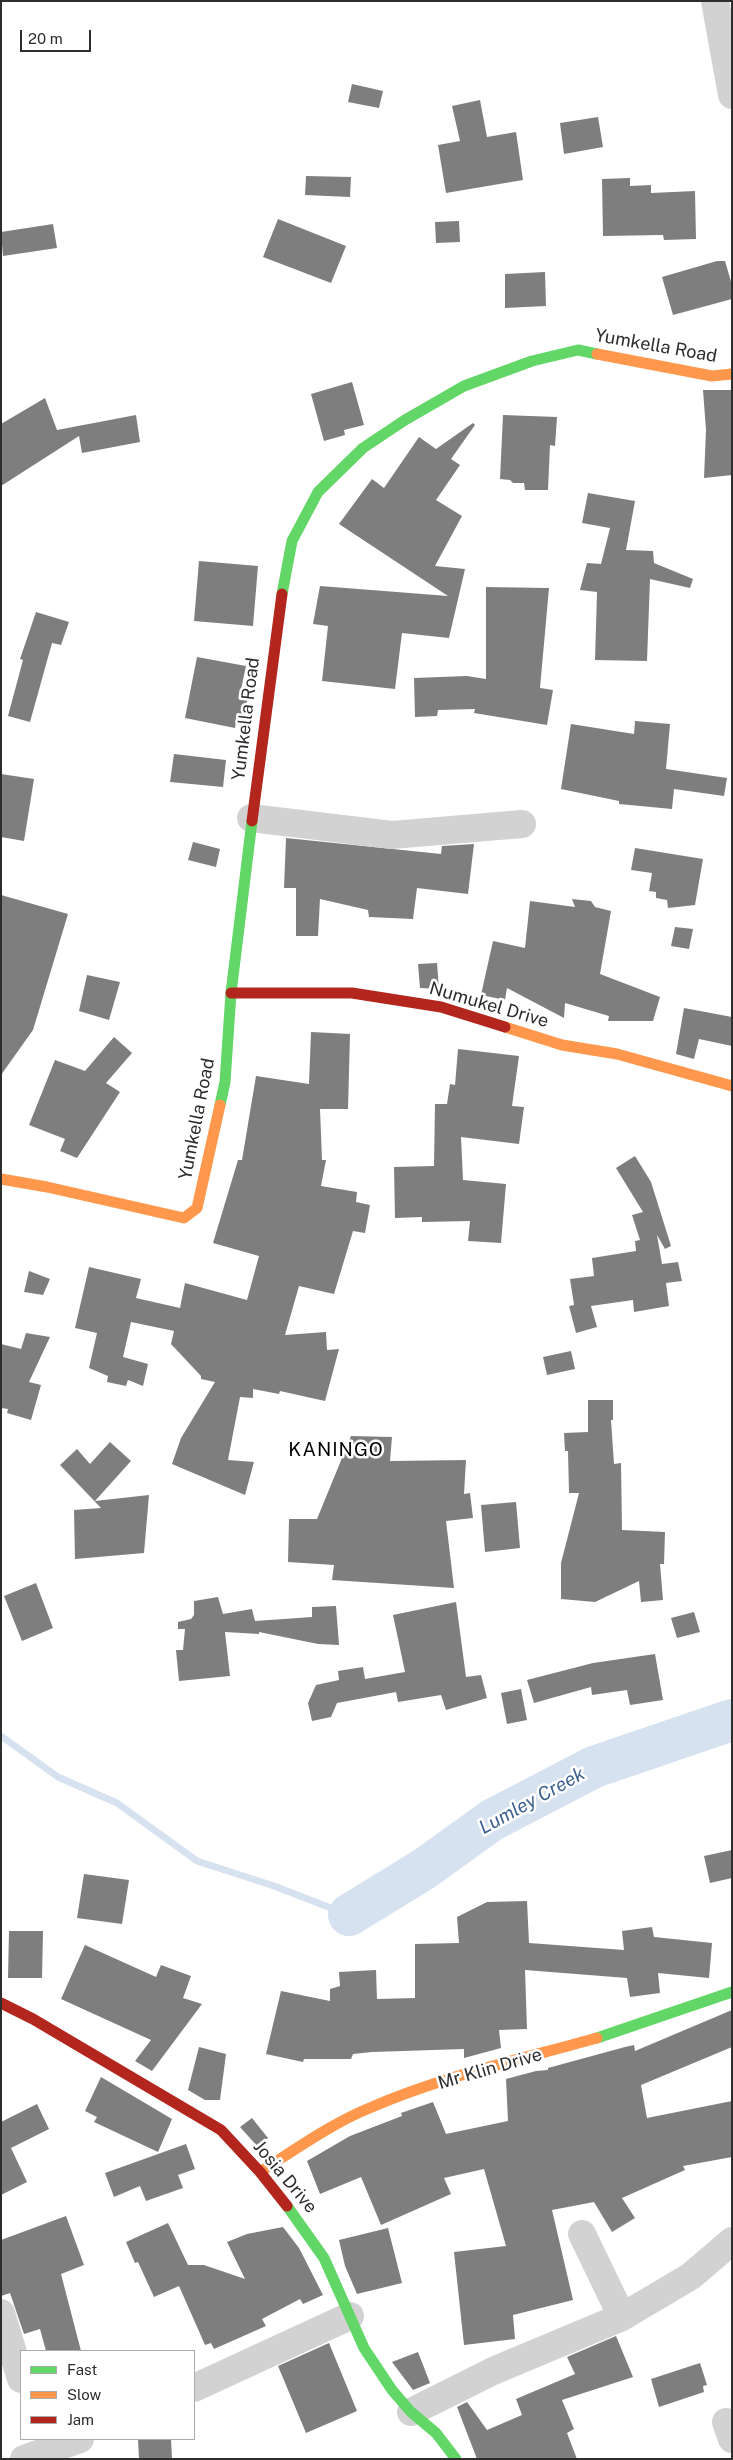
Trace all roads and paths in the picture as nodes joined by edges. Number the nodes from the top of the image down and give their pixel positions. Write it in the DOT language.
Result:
graph roads {
  1 [pos="715,1"];
  2 [pos="732,94"];
  3 [pos="732,374"];
  4 [pos="251,818"];
  5 [pos="522,824"];
  6 [pos="231,993"];
  7 [pos="732,1086"];
  8 [pos="1,1179"];
  9 [pos="732,1992"];
  10 [pos="1,2003"];
  11 [pos="260,2172"];
  12 [pos="582,2234"];
  13 [pos="732,2241"];
  14 [pos="1,2314"];
  15 [pos="350,2316"];
  16 [pos="622,2317"];
  17 [pos="20,2376"];
  18 [pos="195,2388"];
  19 [pos="411,2412"];
  20 [pos="76,2440"];
  21 [pos="36,2450"];
  22 [pos="456,2459"];
  1 -- 2 [label="street"];
  3 -- 4 [label="street, Yumkella Road"];
  4 -- 5 [label="street"];
  4 -- 6 [label="street, Yumkella Road"];
  6 -- 7 [label="street, Numukel Drive"];
  6 -- 8 [label="street, Yumkella Road"];
  9 -- 11 [label="street, Mr Klin Drive"];
  10 -- 11 [label="street, Josia Drive"];
  11 -- 15 [label="street, Josia Drive"];
  12 -- 16 [label="street"];
  13 -- 16 [label="street"];
  14 -- 17 [label="street"];
  15 -- 18 [label="street"];
  15 -- 19 [label="street, Josia Drive"];
  16 -- 19 [label="street"];
  19 -- 22 [label="street, Josia Drive"];
  20 -- 21 [label="street"];
}
